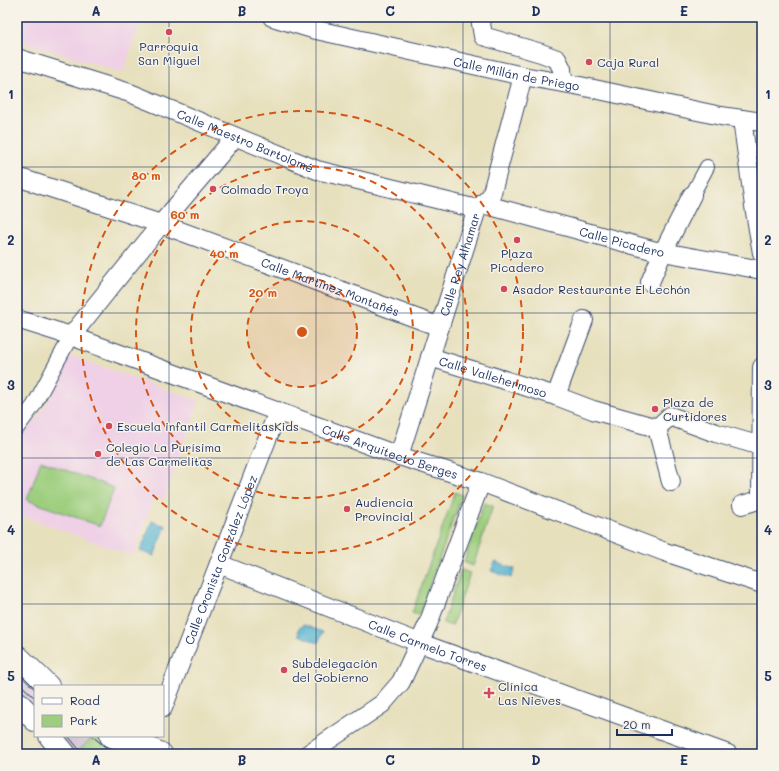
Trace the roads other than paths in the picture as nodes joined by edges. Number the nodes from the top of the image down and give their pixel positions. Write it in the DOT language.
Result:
graph roads {
  1 [pos="272,17"];
  2 [pos="480,17"];
  3 [pos="17,58"];
  4 [pos="523,76"];
  5 [pos="563,84"];
  6 [pos="742,119"];
  7 [pos="762,122"];
  8 [pos="235,137"];
  9 [pos="707,167"];
  10 [pos="17,177"];
  11 [pos="692,195"];
  12 [pos="480,206"];
  13 [pos="161,224"];
  14 [pos="663,252"];
  15 [pos="762,253"];
  16 [pos="762,270"];
  17 [pos="650,282"];
  18 [pos="17,319"];
  19 [pos="584,320"];
  20 [pos="440,326"];
  21 [pos="71,336"];
  22 [pos="430,357"];
  23 [pos="762,367"];
  24 [pos="762,382"];
  25 [pos="556,396"];
  26 [pos="278,411"];
  27 [pos="17,428"];
  28 [pos="657,428"];
  29 [pos="761,446"];
  30 [pos="399,456"];
  31 [pos="481,482"];
  32 [pos="671,482"];
  33 [pos="762,499"];
  34 [pos="742,505"];
  35 [pos="219,564"];
  36 [pos="762,584"];
  37 [pos="420,644"];
  38 [pos="17,656"];
  39 [pos="47,685"];
  40 [pos="17,702"];
  41 [pos="164,705"];
  42 [pos="34,719"];
  43 [pos="51,737"];
  44 [pos="111,737"];
  45 [pos="152,745"];
  46 [pos="65,754"];
  47 [pos="308,754"];
  48 [pos="728,754"];
  1 -- 4 [label="street, Calle Millán de Priego"];
  2 -- 5 [label="street"];
  3 -- 8 [label="street, Calle Maestro Bartolomé"];
  4 -- 5 [label="street, Calle Millán de Priego"];
  4 -- 12 [label="street, Calle Rey Alhamar"];
  5 -- 6 [label="street, Calle Millán de Priego"];
  6 -- 7 [label="street, Calle Millán de Priego"];
  6 -- 15 [label="street"];
  8 -- 12 [label="street, Calle Maestro Bartolomé"];
  8 -- 13 [label="street"];
  9 -- 11 [label="street"];
  10 -- 13 [label="street, Calle Martínez Montañés"];
  11 -- 14 [label="street"];
  12 -- 14 [label="street, Calle Picadero"];
  12 -- 20 [label="street, Calle Rey Alhamar"];
  13 -- 20 [label="street, Calle Martínez Montañés"];
  13 -- 21 [label="street"];
  14 -- 16 [label="street, Calle Picadero"];
  14 -- 17 [label="street"];
  18 -- 21 [label="street, Calle Arquitecto Berges"];
  19 -- 25 [label="street, Calle Vallehermoso"];
  20 -- 22 [label="street, Calle Rey Alhamar"];
  21 -- 26 [label="street, Calle Arquitecto Berges"];
  21 -- 27 [label="street"];
  22 -- 25 [label="street, Calle Vallehermoso"];
  22 -- 30 [label="street, Calle Rey Alhamar"];
  23 -- 24 [label="street"];
  24 -- 29 [label="street"];
  25 -- 28 [label="street, Calle Vallehermoso"];
  26 -- 30 [label="street, Calle Arquitecto Berges"];
  26 -- 35 [label="street, Calle Cronista González López"];
  28 -- 29 [label="street"];
  28 -- 32 [label="street"];
  29 -- 33 [label="street"];
  30 -- 31 [label="street, Calle Arquitecto Berges"];
  31 -- 36 [label="street, Calle Arquitecto Berges"];
  31 -- 37 [label="street"];
  33 -- 34 [label="street"];
  35 -- 37 [label="street, Calle Carmelo Torres"];
  35 -- 41 [label="street, Calle Cronista González López"];
  37 -- 47 [label="street"];
  37 -- 48 [label="street, Calle Carmelo Torres"];
  38 -- 39 [label="main road"];
  40 -- 42 [label="main road"];
  43 -- 46 [label="main road"];
  44 -- 45 [label="main road"];
}
